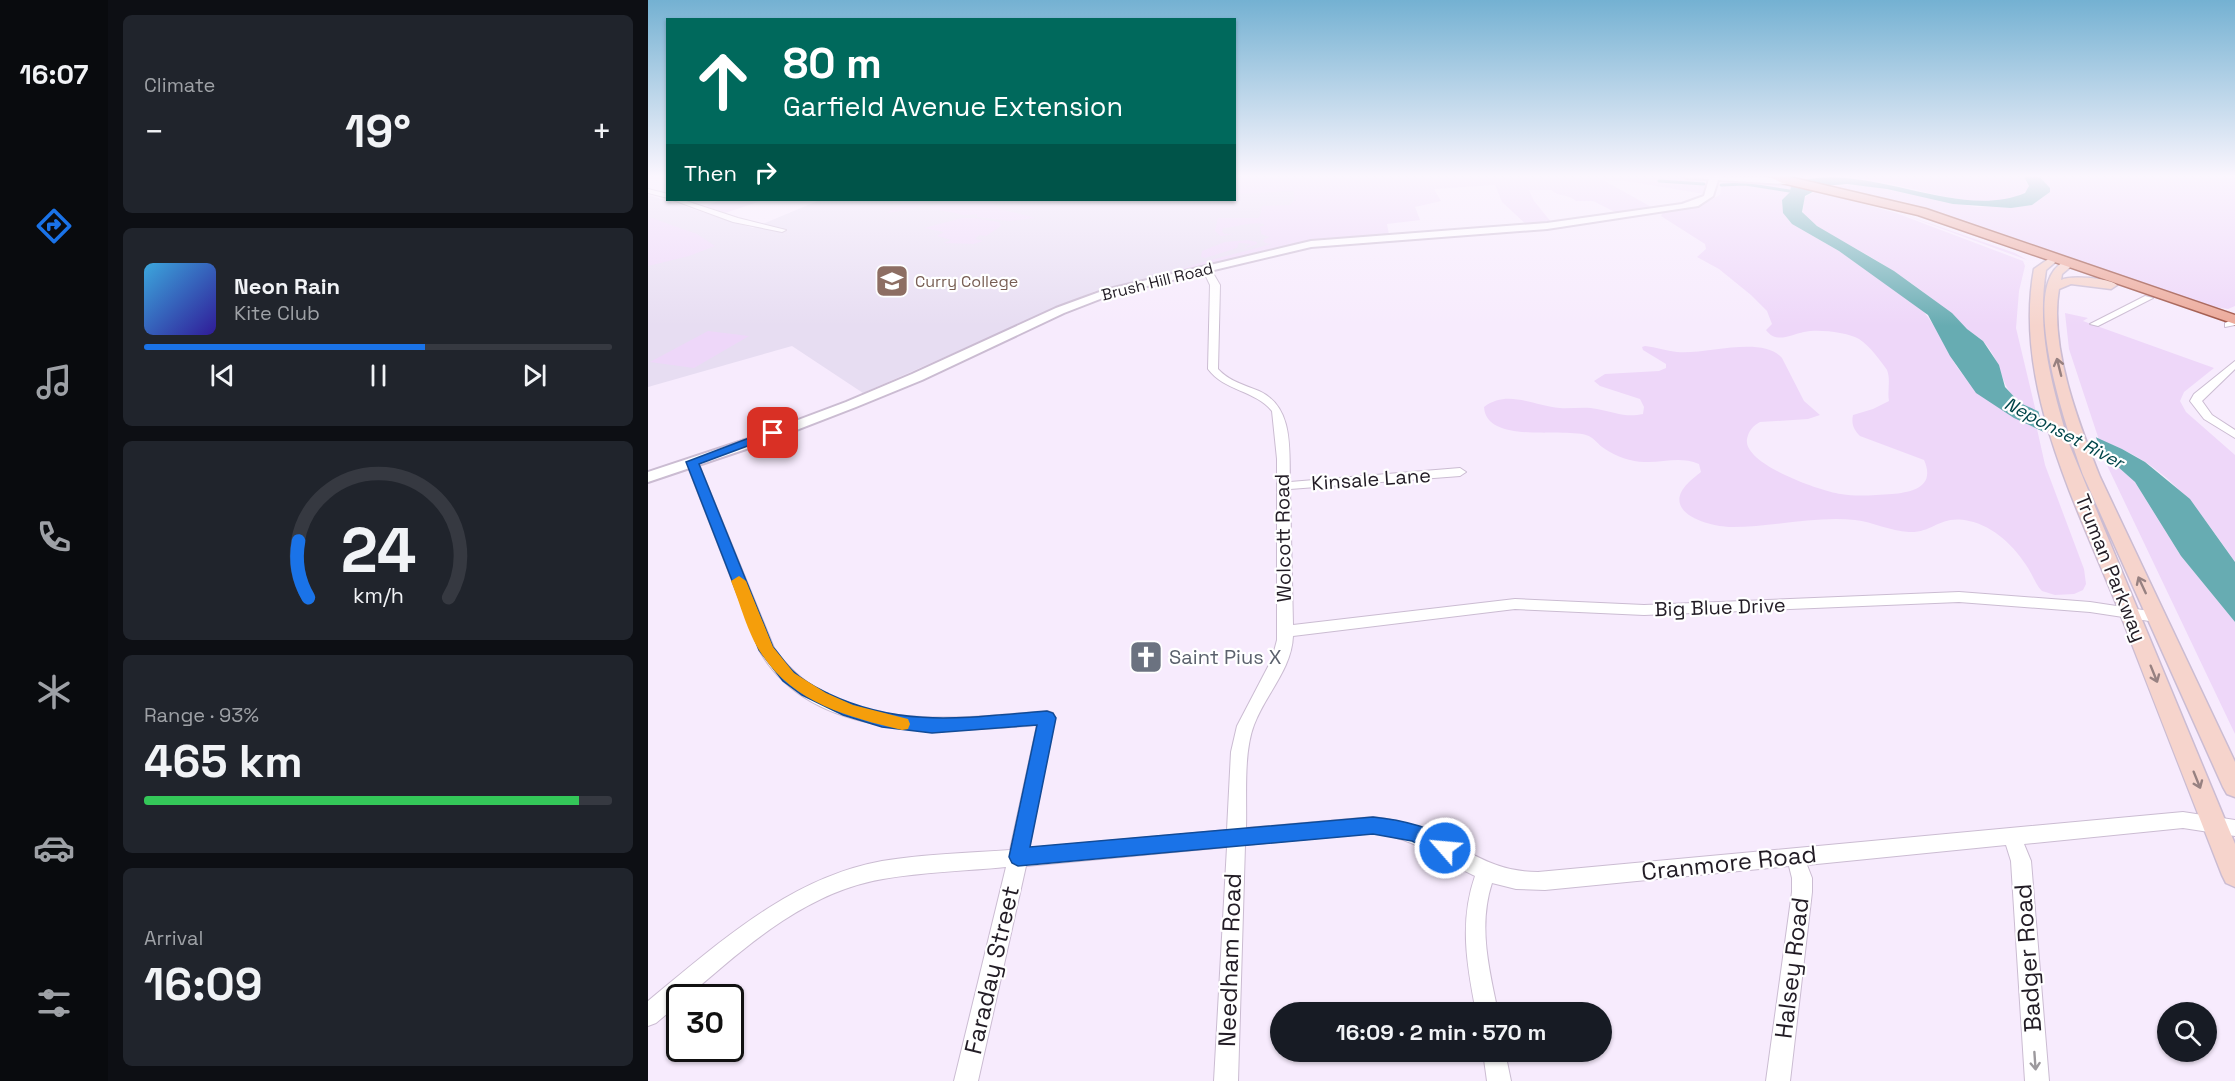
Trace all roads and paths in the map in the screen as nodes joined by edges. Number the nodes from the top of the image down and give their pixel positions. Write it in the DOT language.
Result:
graph roads {
  1 [pos="759,225"];
  2 [pos="1553,225"];
  3 [pos="1948,225"];
  4 [pos="782,231"];
  5 [pos="2058,262"];
  6 [pos="1206,268"];
  7 [pos="2112,285"];
  8 [pos="2052,288"];
  9 [pos="2148,298"];
  10 [pos="2233,323"];
  11 [pos="2095,324"];
  12 [pos="2235,364"];
  13 [pos="2235,435"];
  14 [pos="692,462"];
  15 [pos="1460,472"];
  16 [pos="648,477"];
  17 [pos="1282,486"];
  18 [pos="2129,613"];
  19 [pos="2156,617"];
  20 [pos="1285,631"];
  21 [pos="2235,787"];
  22 [pos="2225,826"];
  23 [pos="2012,837"];
  24 [pos="1235,838"];
  25 [pos="1795,856"];
  26 [pos="1018,857"];
  27 [pos="1486,872"];
  28 [pos="2235,875"];
  29 [pos="1485,1002"];
  30 [pos="648,1015"];
  31 [pos="1496,1062"];
  32 [pos="966,1081"];
  33 [pos="1226,1081"];
  34 [pos="1499,1081"];
  35 [pos="1778,1081"];
  36 [pos="2037,1081"];
  1 -- 4 [label="street"];
  2 -- 6 [label="street, Brush Hill Road"];
  3 -- 5 [label="main road"];
  5 -- 7 [label="main road"];
  5 -- 8 [label="main road, Truman Parkway"];
  5 -- 10 [label="main road"];
  5 -- 18 [label="main road, Truman Parkway"];
  6 -- 14 [label="street, Brush Hill Road"];
  6 -- 17 [label="street, Wolcott Road"];
  7 -- 8 [label="main road"];
  7 -- 9 [label="main road"];
  19 -- 8 [label="main road, Truman Parkway, one-way"];
  9 -- 10 [label="main road"];
  9 -- 11 [label="street"];
  12 -- 13 [label="street"];
  14 -- 16 [label="street, Brush Hill Road"];
  14 -- 26 [label="street, Faraday Street"];
  15 -- 17 [label="street, Kinsale Lane"];
  17 -- 20 [label="street, Wolcott Road"];
  18 -- 19 [label="street, Big Blue Drive"];
  18 -- 20 [label="street, Big Blue Drive"];
  18 -- 22 [label="main road, Truman Parkway, one-way"];
  19 -- 21 [label="main road, Truman Parkway"];
  20 -- 24 [label="street, Wolcott Road"];
  22 -- 23 [label="street, Cranmore Road"];
  22 -- 28 [label="main road, Truman Parkway"];
  23 -- 25 [label="street, Cranmore Road"];
  23 -- 36 [label="street, Badger Road, one-way"];
  24 -- 26 [label="street, Cranmore Road"];
  24 -- 27 [label="street, Cranmore Road"];
  24 -- 33 [label="street, Needham Road"];
  25 -- 27 [label="street, Cranmore Road"];
  25 -- 35 [label="street, Halsey Road"];
  26 -- 30 [label="street, Cranmore Road"];
  26 -- 32 [label="street, Faraday Street"];
  27 -- 29 [label="street"];
  31 -- 34 [label="street"];
}
